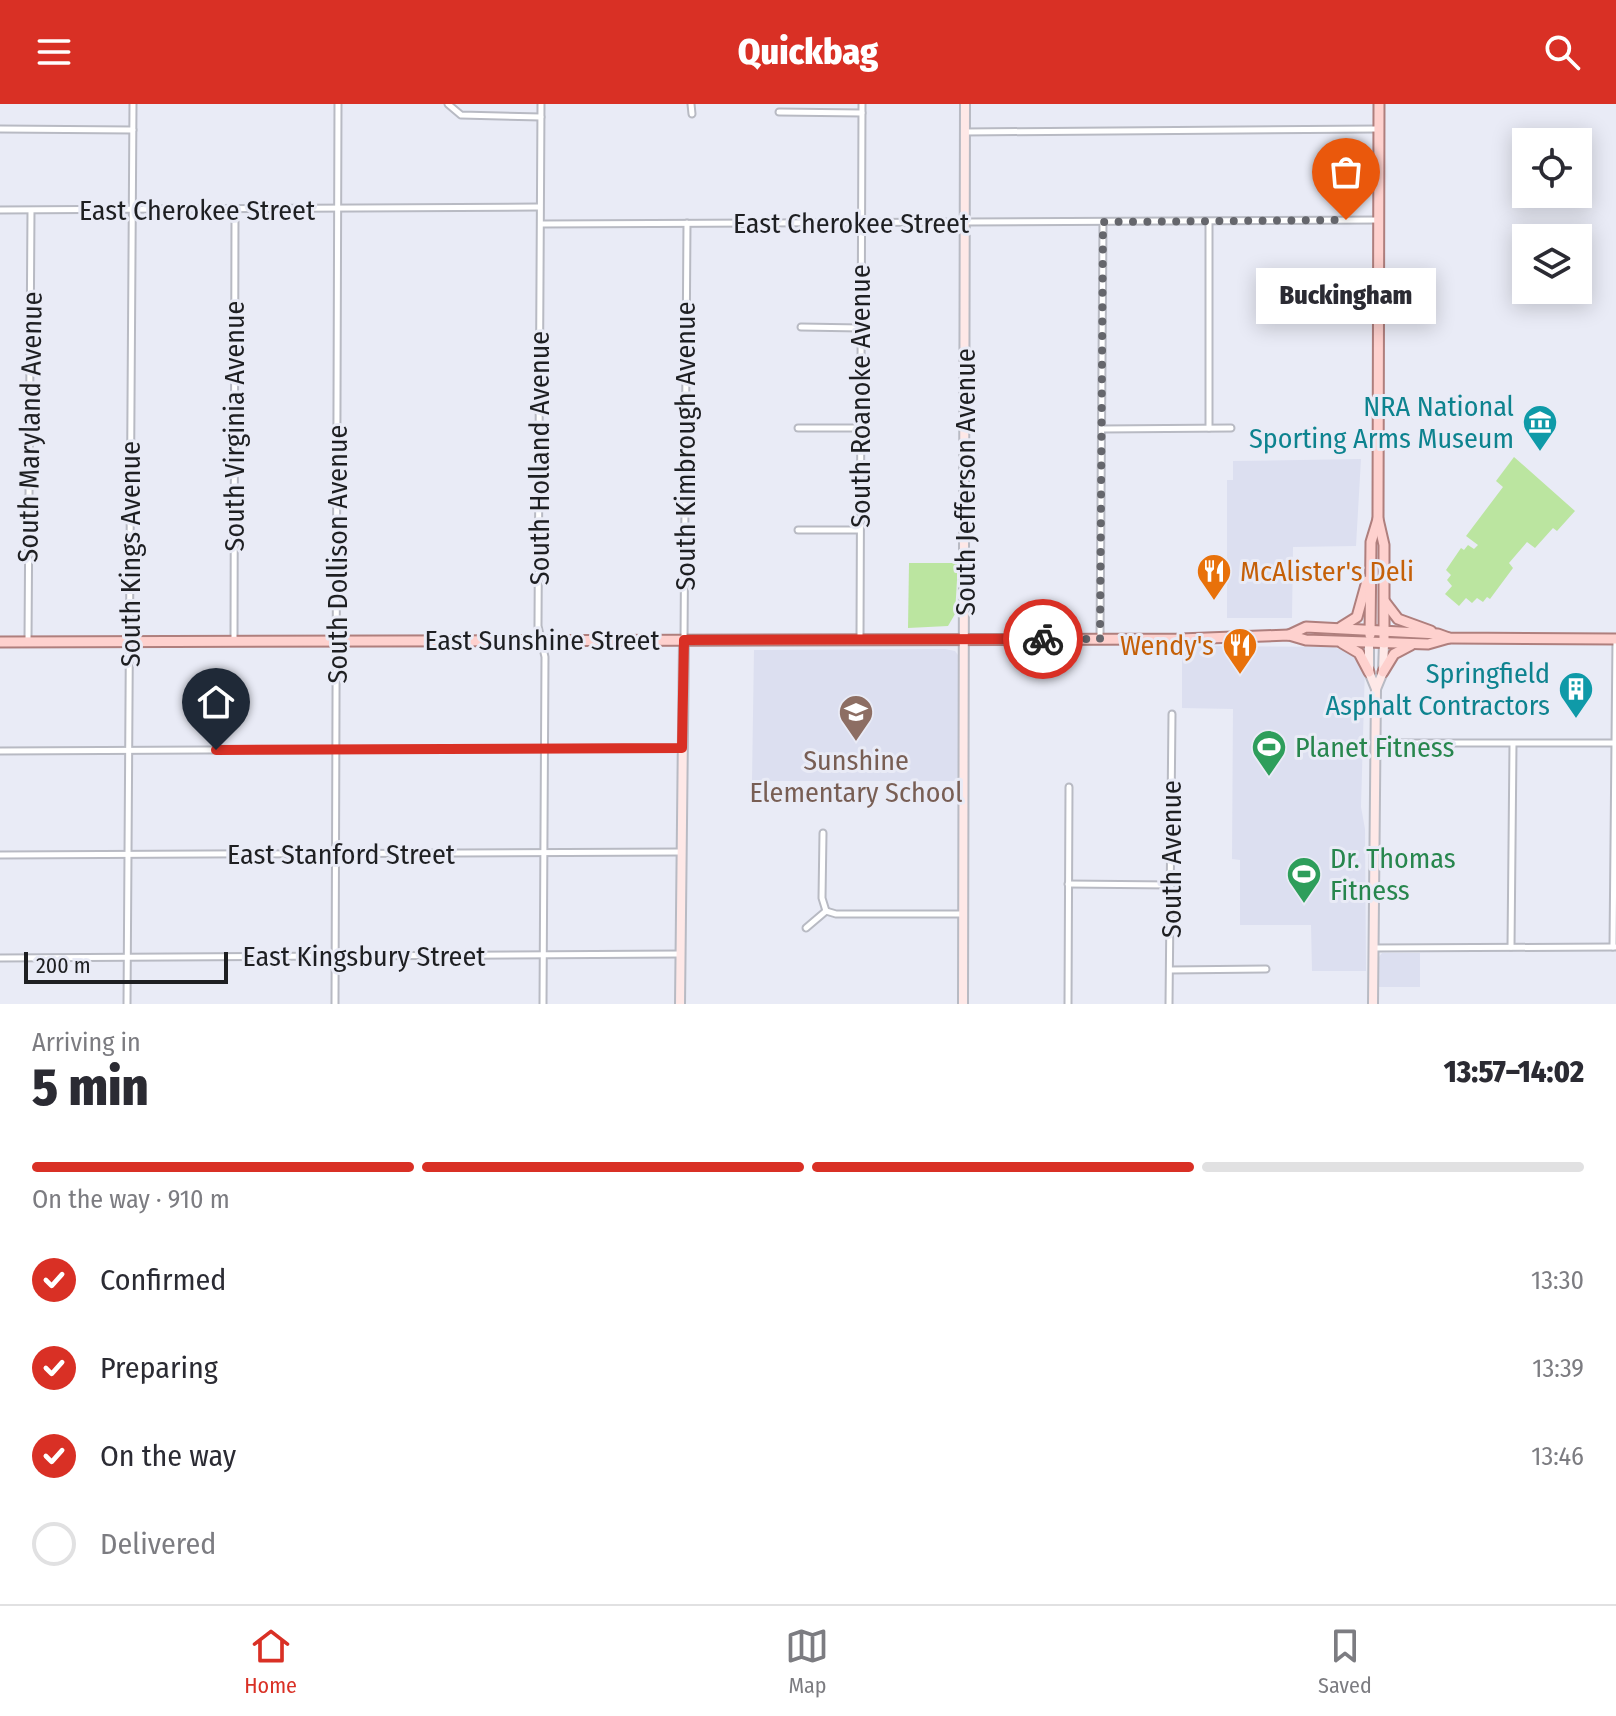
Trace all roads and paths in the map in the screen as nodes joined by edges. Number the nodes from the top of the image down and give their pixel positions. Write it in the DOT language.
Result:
graph roads {
  1 [pos="133,104"];
  2 [pos="338,104"];
  3 [pos="448,104"];
  4 [pos="541,104"];
  5 [pos="691,104"];
  6 [pos="862,104"];
  7 [pos="965,104"];
  8 [pos="1379,104"];
  9 [pos="779,112"];
  10 [pos="862,113"];
  11 [pos="692,114"];
  12 [pos="541,117"];
  13 [pos="0,129"];
  14 [pos="1379,129"];
  15 [pos="133,130"];
  16 [pos="965,132"];
  17 [pos="538,207"];
  18 [pos="338,209"];
  19 [pos="0,210"];
  20 [pos="31,211"];
  21 [pos="131,211"];
  22 [pos="235,211"];
  23 [pos="1381,220"];
  24 [pos="965,222"];
  25 [pos="1103,222"];
  26 [pos="1209,222"];
  27 [pos="687,223"];
  28 [pos="861,223"];
  29 [pos="541,224"];
  30 [pos="801,327"];
  31 [pos="861,328"];
  32 [pos="798,428"];
  33 [pos="860,428"];
  34 [pos="1209,428"];
  35 [pos="1231,428"];
  36 [pos="1102,429"];
  37 [pos="1378,519"];
  38 [pos="798,530"];
  39 [pos="858,530"];
  40 [pos="1369,574"];
  41 [pos="1384,594"];
  42 [pos="1335,628"];
  43 [pos="1370,630"];
  44 [pos="1384,631"];
  45 [pos="1438,634"];
  46 [pos="1289,635"];
  47 [pos="1449,638"];
  48 [pos="860,639"];
  49 [pos="965,639"];
  50 [pos="1100,639"];
  51 [pos="1616,639"];
  52 [pos="541,640"];
  53 [pos="684,640"];
  54 [pos="130,641"];
  55 [pos="234,641"];
  56 [pos="336,641"];
  57 [pos="1335,641"];
  58 [pos="0,642"];
  59 [pos="28,642"];
  60 [pos="1369,642"];
  61 [pos="1384,643"];
  62 [pos="1417,644"];
  63 [pos="1369,672"];
  64 [pos="1383,672"];
  65 [pos="1376,689"];
  66 [pos="1172,714"];
  67 [pos="1375,743"];
  68 [pos="1614,743"];
  69 [pos="1513,744"];
  70 [pos="544,748"];
  71 [pos="682,748"];
  72 [pos="336,750"];
  73 [pos="0,751"];
  74 [pos="129,751"];
  75 [pos="1069,787"];
  76 [pos="1615,788"];
  77 [pos="823,833"];
  78 [pos="544,852"];
  79 [pos="681,852"];
  80 [pos="335,854"];
  81 [pos="0,855"];
  82 [pos="128,855"];
  83 [pos="1068,884"];
  84 [pos="1171,885"];
  85 [pos="826,911"];
  86 [pos="964,914"];
  87 [pos="806,928"];
  88 [pos="1511,947"];
  89 [pos="1614,947"];
  90 [pos="1373,948"];
  91 [pos="680,954"];
  92 [pos="543,955"];
  93 [pos="335,956"];
  94 [pos="127,957"];
  95 [pos="0,958"];
  96 [pos="1266,969"];
  97 [pos="1170,970"];
  98 [pos="127,1004"];
  99 [pos="335,1004"];
  100 [pos="543,1004"];
  101 [pos="680,1004"];
  102 [pos="963,1004"];
  103 [pos="1068,1004"];
  104 [pos="1169,1004"];
  105 [pos="1373,1004"];
  1 -- 15 [label="street, South Kings Avenue"];
  2 -- 18 [label="street, South Dollison Avenue"];
  3 -- 12 [label="street"];
  4 -- 12 [label="street, South Holland Avenue"];
  5 -- 11 [label="street"];
  6 -- 10 [label="street, South Roanoke Avenue"];
  7 -- 16 [label="main road, South Jefferson Avenue"];
  8 -- 14 [label="main road"];
  9 -- 10 [label="street"];
  10 -- 28 [label="street, South Roanoke Avenue"];
  12 -- 17 [label="street, South Holland Avenue"];
  13 -- 15 [label="street"];
  14 -- 16 [label="street"];
  14 -- 23 [label="main road"];
  15 -- 21 [label="street, South Kings Avenue"];
  16 -- 24 [label="main road, South Jefferson Avenue"];
  17 -- 18 [label="street, East Cherokee Street"];
  17 -- 29 [label="street, South Holland Avenue"];
  18 -- 22 [label="street, East Cherokee Street"];
  18 -- 56 [label="street, South Dollison Avenue"];
  19 -- 20 [label="street, East Cherokee Street"];
  20 -- 21 [label="street, East Cherokee Street"];
  20 -- 59 [label="street, South Maryland Avenue"];
  21 -- 22 [label="street, East Cherokee Street"];
  21 -- 54 [label="street, South Kings Avenue"];
  22 -- 55 [label="street, South Virginia Avenue"];
  23 -- 26 [label="street, East Cherokee Street"];
  23 -- 37 [label="main road"];
  24 -- 25 [label="street, East Cherokee Street"];
  24 -- 28 [label="street, East Cherokee Street"];
  24 -- 49 [label="main road, South Jefferson Avenue"];
  25 -- 26 [label="street, East Cherokee Street"];
  25 -- 36 [label="street"];
  26 -- 34 [label="street"];
  27 -- 28 [label="street, East Cherokee Street"];
  27 -- 29 [label="street, East Cherokee Street"];
  27 -- 53 [label="street, South Kimbrough Avenue"];
  28 -- 31 [label="street, South Roanoke Avenue"];
  29 -- 52 [label="street, South Holland Avenue"];
  30 -- 31 [label="street"];
  31 -- 33 [label="street, South Roanoke Avenue"];
  32 -- 33 [label="street"];
  33 -- 39 [label="street, South Roanoke Avenue"];
  34 -- 35 [label="street"];
  34 -- 36 [label="street"];
  36 -- 50 [label="street"];
  37 -- 40 [label="main road"];
  37 -- 41 [label="main road"];
  38 -- 39 [label="street"];
  39 -- 48 [label="street, South Roanoke Avenue"];
  40 -- 42 [label="main road"];
  40 -- 43 [label="main road"];
  41 -- 44 [label="main road"];
  41 -- 45 [label="main road"];
  42 -- 43 [label="main road"];
  42 -- 46 [label="main road"];
  43 -- 44 [label="main road"];
  43 -- 60 [label="main road"];
  44 -- 45 [label="main road"];
  44 -- 61 [label="main road"];
  45 -- 47 [label="main road"];
  46 -- 50 [label="main road, East Sunshine Street"];
  46 -- 57 [label="main road"];
  47 -- 51 [label="main road"];
  47 -- 62 [label="main road"];
  48 -- 49 [label="main road, East Sunshine Street"];
  48 -- 53 [label="main road, East Sunshine Street"];
  49 -- 50 [label="main road, East Sunshine Street"];
  49 -- 86 [label="main road, South Jefferson Avenue"];
  51 -- 68 [label="street"];
  52 -- 53 [label="main road, East Sunshine Street"];
  52 -- 56 [label="main road, East Sunshine Street"];
  52 -- 70 [label="street, South Holland Avenue"];
  53 -- 71 [label="main road, South Kimbrough Avenue"];
  54 -- 55 [label="main road, East Sunshine Street"];
  54 -- 59 [label="main road, East Sunshine Street"];
  54 -- 74 [label="street, South Kings Avenue"];
  55 -- 56 [label="main road, East Sunshine Street"];
  56 -- 72 [label="street, South Dollison Avenue"];
  57 -- 60 [label="main road"];
  57 -- 63 [label="main road"];
  58 -- 59 [label="main road, East Sunshine Street"];
  60 -- 61 [label="main road"];
  60 -- 63 [label="main road"];
  61 -- 62 [label="main road"];
  61 -- 64 [label="main road"];
  62 -- 64 [label="main road"];
  63 -- 65 [label="main road"];
  64 -- 65 [label="main road"];
  65 -- 67 [label="main road"];
  66 -- 84 [label="street, South Avenue"];
  67 -- 69 [label="street"];
  67 -- 90 [label="main road"];
  68 -- 69 [label="street"];
  68 -- 76 [label="street"];
  69 -- 88 [label="street"];
  70 -- 71 [label="street"];
  70 -- 72 [label="street"];
  70 -- 78 [label="street, South Holland Avenue"];
  71 -- 79 [label="main road, South Kimbrough Avenue"];
  72 -- 74 [label="street"];
  72 -- 80 [label="street, South Dollison Avenue"];
  73 -- 74 [label="street"];
  74 -- 82 [label="street, South Kings Avenue"];
  75 -- 83 [label="street"];
  76 -- 89 [label="street"];
  77 -- 85 [label="street"];
  78 -- 79 [label="street, East Stanford Street"];
  78 -- 80 [label="street, East Stanford Street"];
  78 -- 92 [label="street, South Holland Avenue"];
  79 -- 91 [label="main road, South Kimbrough Avenue"];
  80 -- 82 [label="street, East Stanford Street"];
  80 -- 93 [label="street, South Dollison Avenue"];
  81 -- 82 [label="street, East Stanford Street"];
  82 -- 94 [label="street, South Kings Avenue"];
  83 -- 84 [label="street"];
  83 -- 103 [label="street"];
  84 -- 97 [label="street, South Avenue"];
  85 -- 86 [label="street"];
  85 -- 87 [label="street"];
  86 -- 102 [label="main road, South Jefferson Avenue"];
  88 -- 89 [label="street"];
  88 -- 90 [label="street"];
  90 -- 105 [label="main road"];
  91 -- 92 [label="street, East Kingsbury Street"];
  91 -- 101 [label="main road, South Kimbrough Avenue"];
  92 -- 93 [label="street, East Kingsbury Street"];
  92 -- 100 [label="street, South Holland Avenue"];
  93 -- 94 [label="street, East Kingsbury Street"];
  93 -- 99 [label="street, South Dollison Avenue"];
  94 -- 95 [label="street, East Kingsbury Street"];
  94 -- 98 [label="street, South Kings Avenue"];
  96 -- 97 [label="street"];
  97 -- 104 [label="street, South Avenue"];
}
